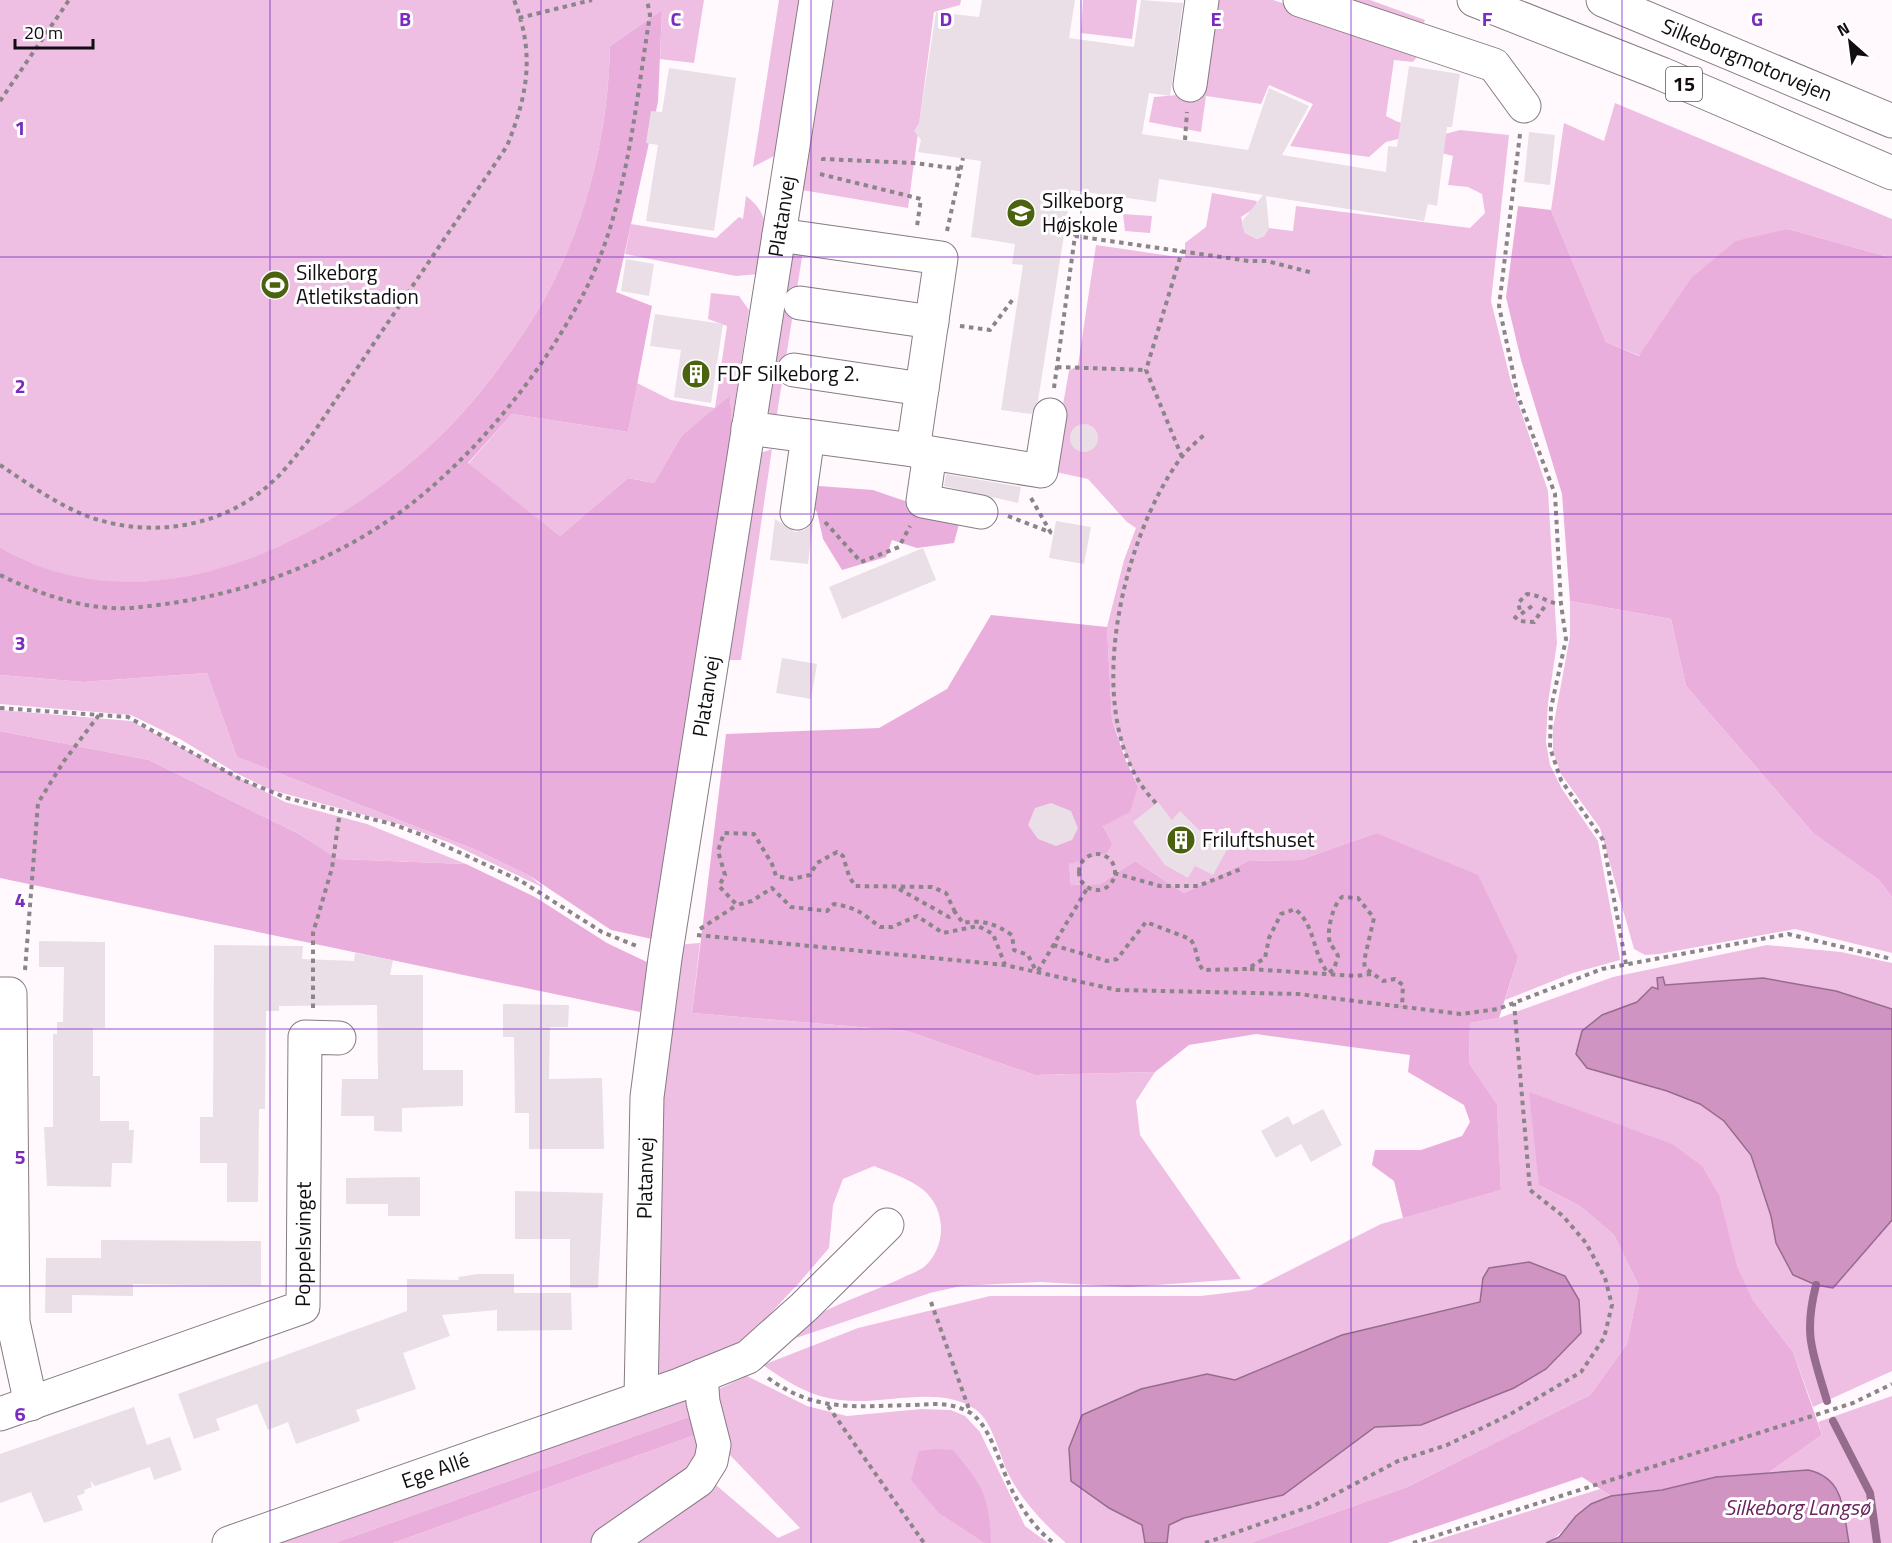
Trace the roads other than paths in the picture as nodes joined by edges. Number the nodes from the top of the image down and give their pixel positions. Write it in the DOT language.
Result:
graph roads {
  1 [pos="816,0"];
  2 [pos="1202,0"];
  3 [pos="1300,0"];
  4 [pos="1474,0"];
  5 [pos="1603,0"];
  6 [pos="1190,85"];
  7 [pos="1524,106"];
  8 [pos="1892,121"];
  9 [pos="1892,173"];
  10 [pos="779,235"];
  11 [pos="800,303"];
  12 [pos="932,322"];
  13 [pos="794,370"];
  14 [pos="922,388"];
  15 [pos="1050,415"];
  16 [pos="748,428"];
  17 [pos="808,436"];
  18 [pos="921,452"];
  19 [pos="981,512"];
  20 [pos="797,513"];
  21 [pos="5,994"];
  22 [pos="339,1038"];
  23 [pos="887,1225"];
  24 [pos="701,1376"];
  25 [pos="641,1397"];
  26 [pos="31,1404"];
  27 [pos="0,1414"];
  28 [pos="229,1543"];
  29 [pos="608,1543"];
  1 -- 10 [label="main road, Platanvej"];
  2 -- 6 [label="main road"];
  3 -- 7 [label="main road"];
  4 -- 9 [label="main road, 15"];
  5 -- 8 [label="main road, Silkeborgmotorvejen / 15"];
  10 -- 12 [label="main road"];
  10 -- 16 [label="main road, Platanvej"];
  11 -- 12 [label="main road"];
  12 -- 14 [label="main road"];
  13 -- 14 [label="main road"];
  14 -- 18 [label="main road"];
  15 -- 18 [label="main road"];
  16 -- 17 [label="main road"];
  16 -- 25 [label="main road, Platanvej"];
  17 -- 18 [label="main road"];
  17 -- 20 [label="main road"];
  18 -- 19 [label="main road"];
  21 -- 26 [label="main road"];
  22 -- 26 [label="main road, Poppelsvinget"];
  23 -- 24 [label="main road, Ege Allé"];
  24 -- 25 [label="main road, Ege Allé"];
  24 -- 29 [label="main road"];
  25 -- 28 [label="main road, Ege Allé"];
  26 -- 27 [label="main road, Poppelsvinget"];
}
